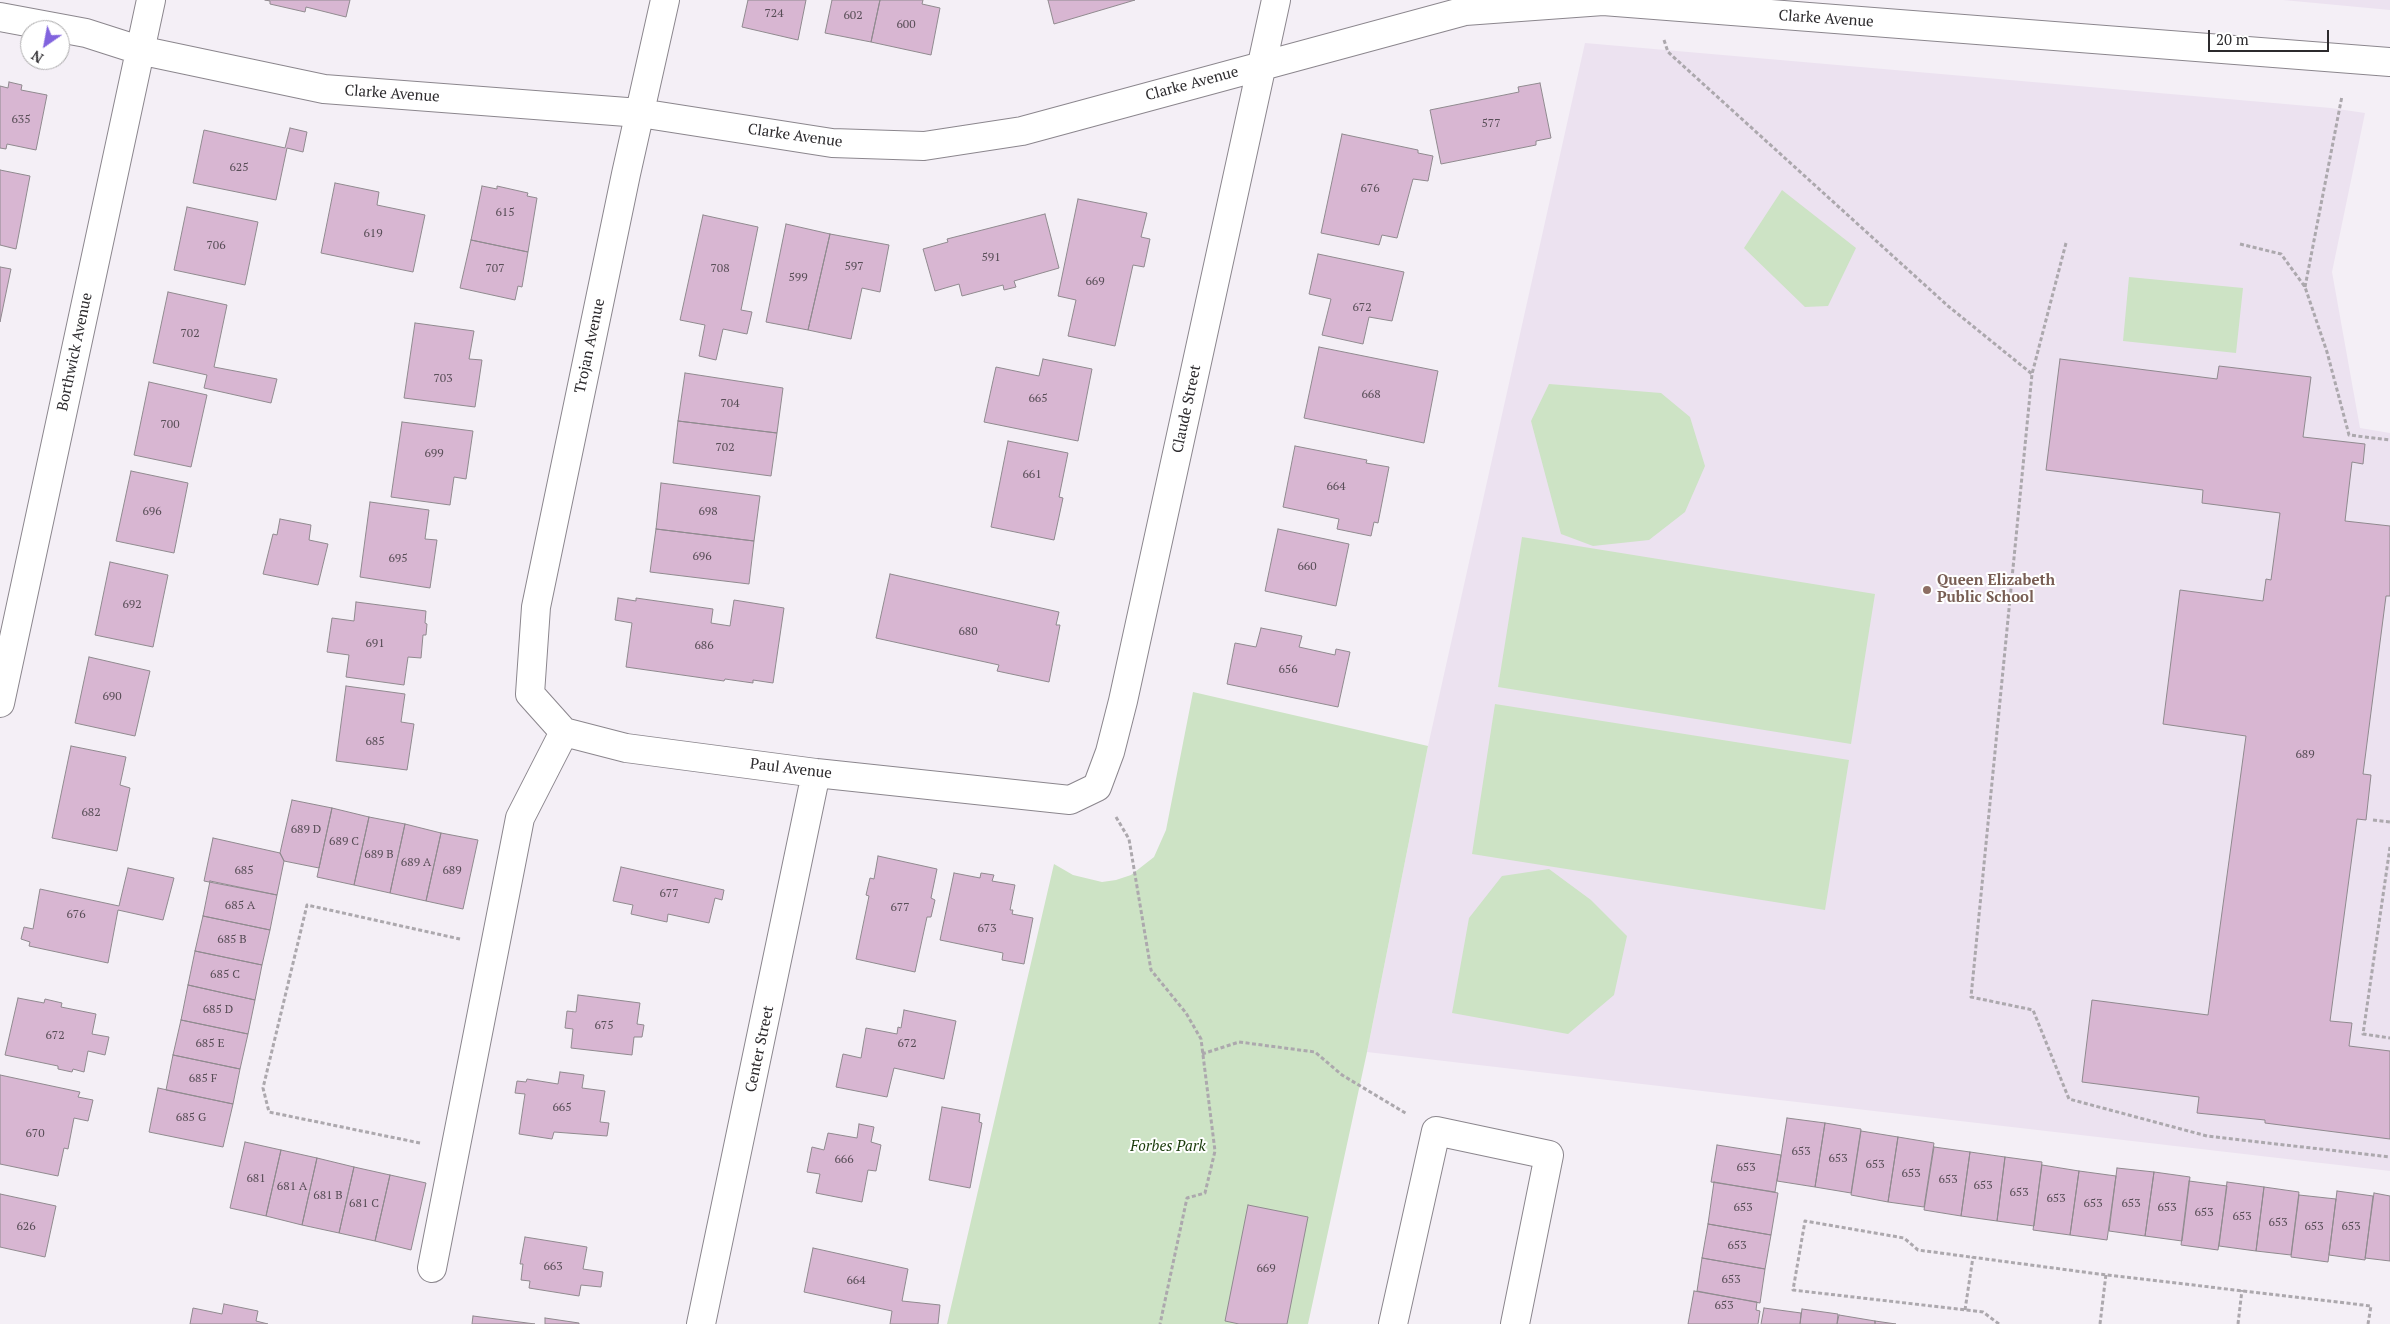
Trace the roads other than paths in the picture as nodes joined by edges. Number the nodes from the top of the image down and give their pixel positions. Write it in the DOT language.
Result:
graph roads {
  1 [pos="151,0"];
  2 [pos="665,0"];
  3 [pos="1276,0"];
  4 [pos="0,17"];
  5 [pos="139,50"];
  6 [pos="2390,62"];
  7 [pos="1262,65"];
  8 [pos="640,112"];
  9 [pos="0,703"];
  10 [pos="564,732"];
  11 [pos="816,773"];
  12 [pos="1070,800"];
  13 [pos="432,1268"];
  14 [pos="701,1324"];
  15 [pos="1393,1324"];
  16 [pos="1515,1324"];
  1 -- 5 [label="street, Borthwick Avenue"];
  2 -- 8 [label="street, Trojan Avenue"];
  3 -- 7 [label="street, Claude Street"];
  4 -- 5 [label="street, Clarke Avenue"];
  5 -- 8 [label="street, Clarke Avenue"];
  5 -- 9 [label="street, Borthwick Avenue"];
  6 -- 7 [label="street, Clarke Avenue"];
  7 -- 8 [label="street, Clarke Avenue"];
  7 -- 12 [label="street, Claude Street"];
  8 -- 10 [label="street, Trojan Avenue"];
  10 -- 11 [label="street, Paul Avenue"];
  10 -- 13 [label="street"];
  11 -- 12 [label="street, Paul Avenue"];
  11 -- 14 [label="street, Center Street"];
  15 -- 16 [label="street"];
}
